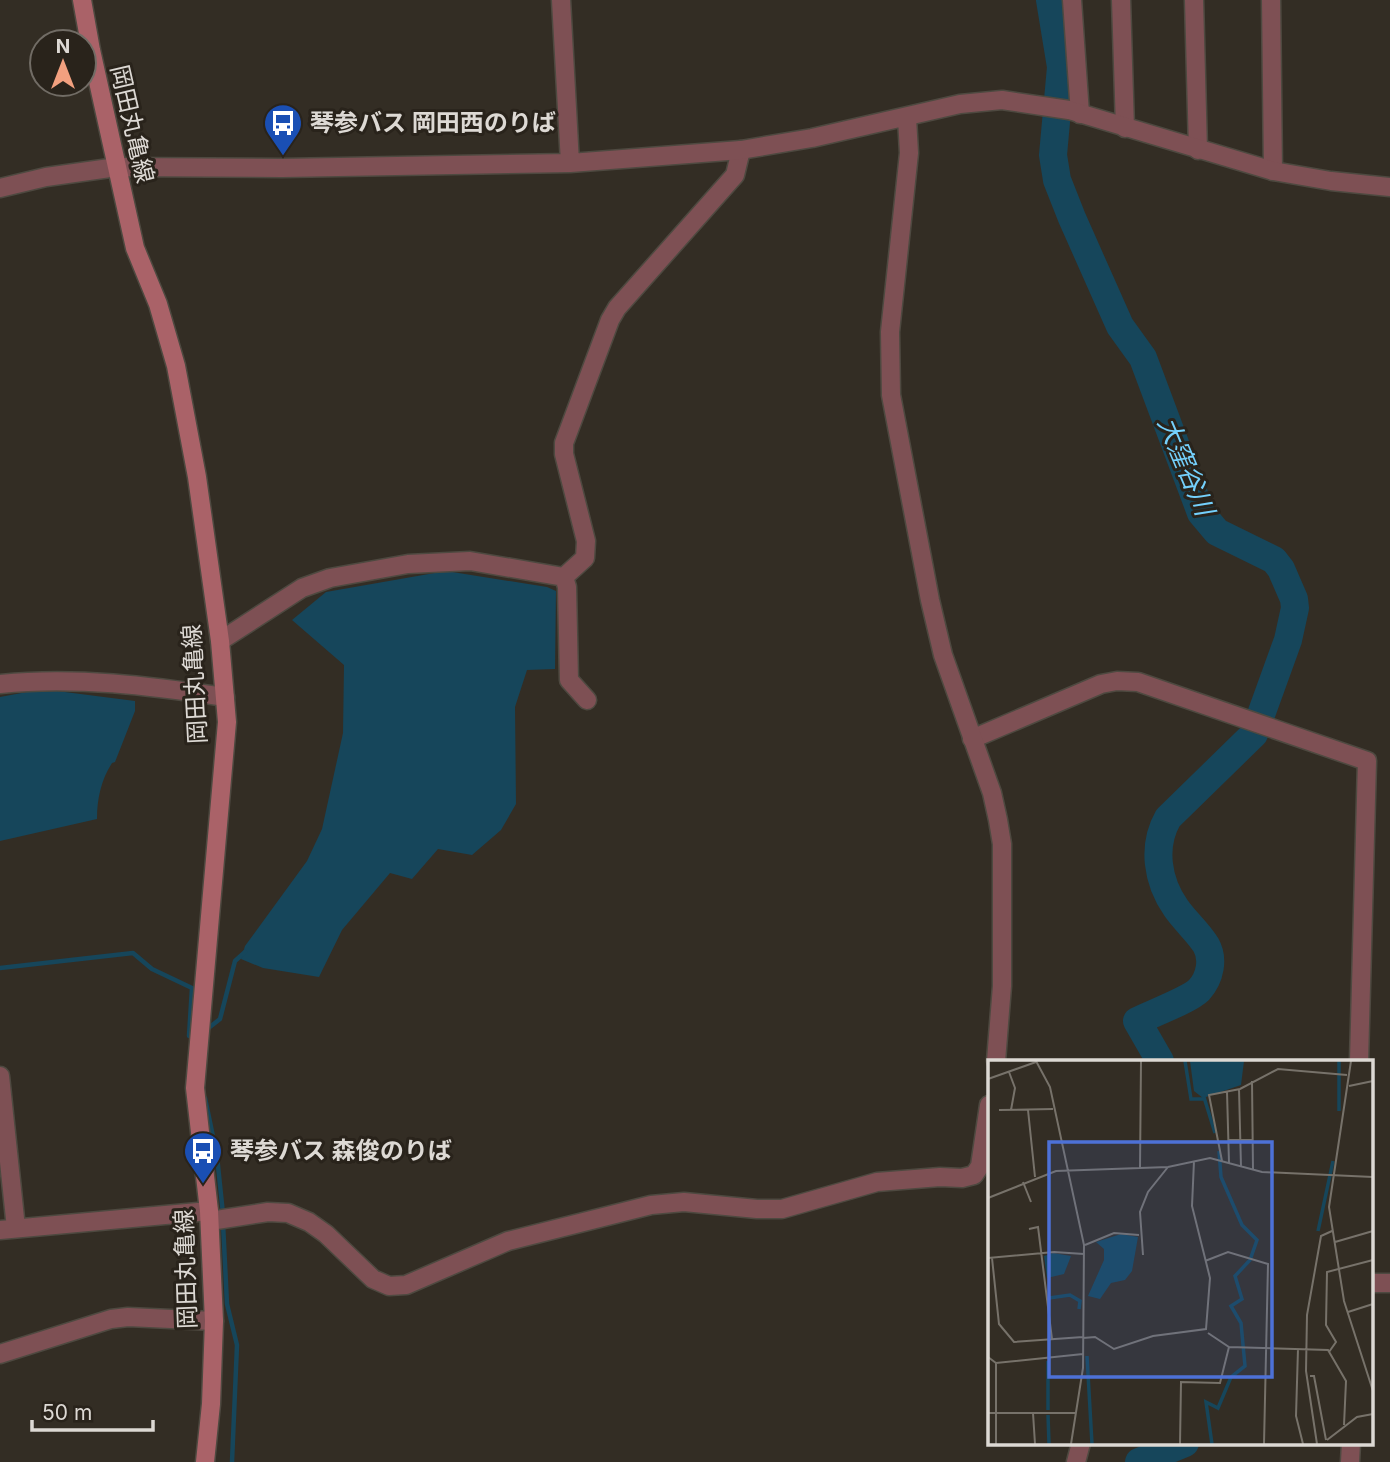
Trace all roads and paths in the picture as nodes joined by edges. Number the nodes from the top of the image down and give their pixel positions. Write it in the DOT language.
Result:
graph roads {
  1 [pos="82,0"];
  2 [pos="561,0"];
  3 [pos="1072,0"];
  4 [pos="1121,0"];
  5 [pos="1194,0"];
  6 [pos="1271,0"];
  7 [pos="1067,110"];
  8 [pos="907,118"];
  9 [pos="1125,128"];
  10 [pos="741,150"];
  11 [pos="1198,150"];
  12 [pos="570,163"];
  13 [pos="117,167"];
  14 [pos="1273,171"];
  15 [pos="1390,187"];
  16 [pos="0,188"];
  17 [pos="564,577"];
  18 [pos="220,641"];
  19 [pos="0,684"];
  20 [pos="225,697"];
  21 [pos="587,700"];
  22 [pos="972,739"];
  23 [pos="996,1060"];
  24 [pos="1359,1060"];
  25 [pos="0,1076"];
  26 [pos="988,1112"];
  27 [pos="216,1218"];
  28 [pos="8,1229"];
  29 [pos="1372,1283"];
  30 [pos="1390,1283"];
  31 [pos="214,1321"];
  32 [pos="0,1354"];
  33 [pos="1081,1444"];
  34 [pos="1351,1444"];
  35 [pos="205,1462"];
  36 [pos="1076,1462"];
  37 [pos="1350,1462"];
  1 -- 13 [label="main road, 岡田丸亀線"];
  2 -- 12 [label="street"];
  3 -- 7 [label="street"];
  4 -- 9 [label="street"];
  5 -- 11 [label="street"];
  6 -- 14 [label="street"];
  7 -- 8 [label="street"];
  7 -- 9 [label="street"];
  8 -- 10 [label="street"];
  8 -- 22 [label="street"];
  9 -- 11 [label="street"];
  10 -- 12 [label="street"];
  10 -- 17 [label="street"];
  11 -- 14 [label="street"];
  12 -- 13 [label="street"];
  13 -- 16 [label="street"];
  13 -- 18 [label="main road, 岡田丸亀線"];
  14 -- 15 [label="street"];
  17 -- 18 [label="street"];
  17 -- 21 [label="street"];
  18 -- 20 [label="main road, 岡田丸亀線"];
  19 -- 20 [label="street"];
  20 -- 27 [label="main road, 岡田丸亀線"];
  22 -- 23 [label="street"];
  22 -- 24 [label="street"];
  25 -- 28 [label="street"];
  26 -- 27 [label="street"];
  27 -- 28 [label="street"];
  27 -- 31 [label="main road, 岡田丸亀線"];
  29 -- 30 [label="street"];
  31 -- 32 [label="street"];
  31 -- 35 [label="main road, 岡田丸亀線"];
  33 -- 36 [label="street"];
  34 -- 37 [label="street"];
}
